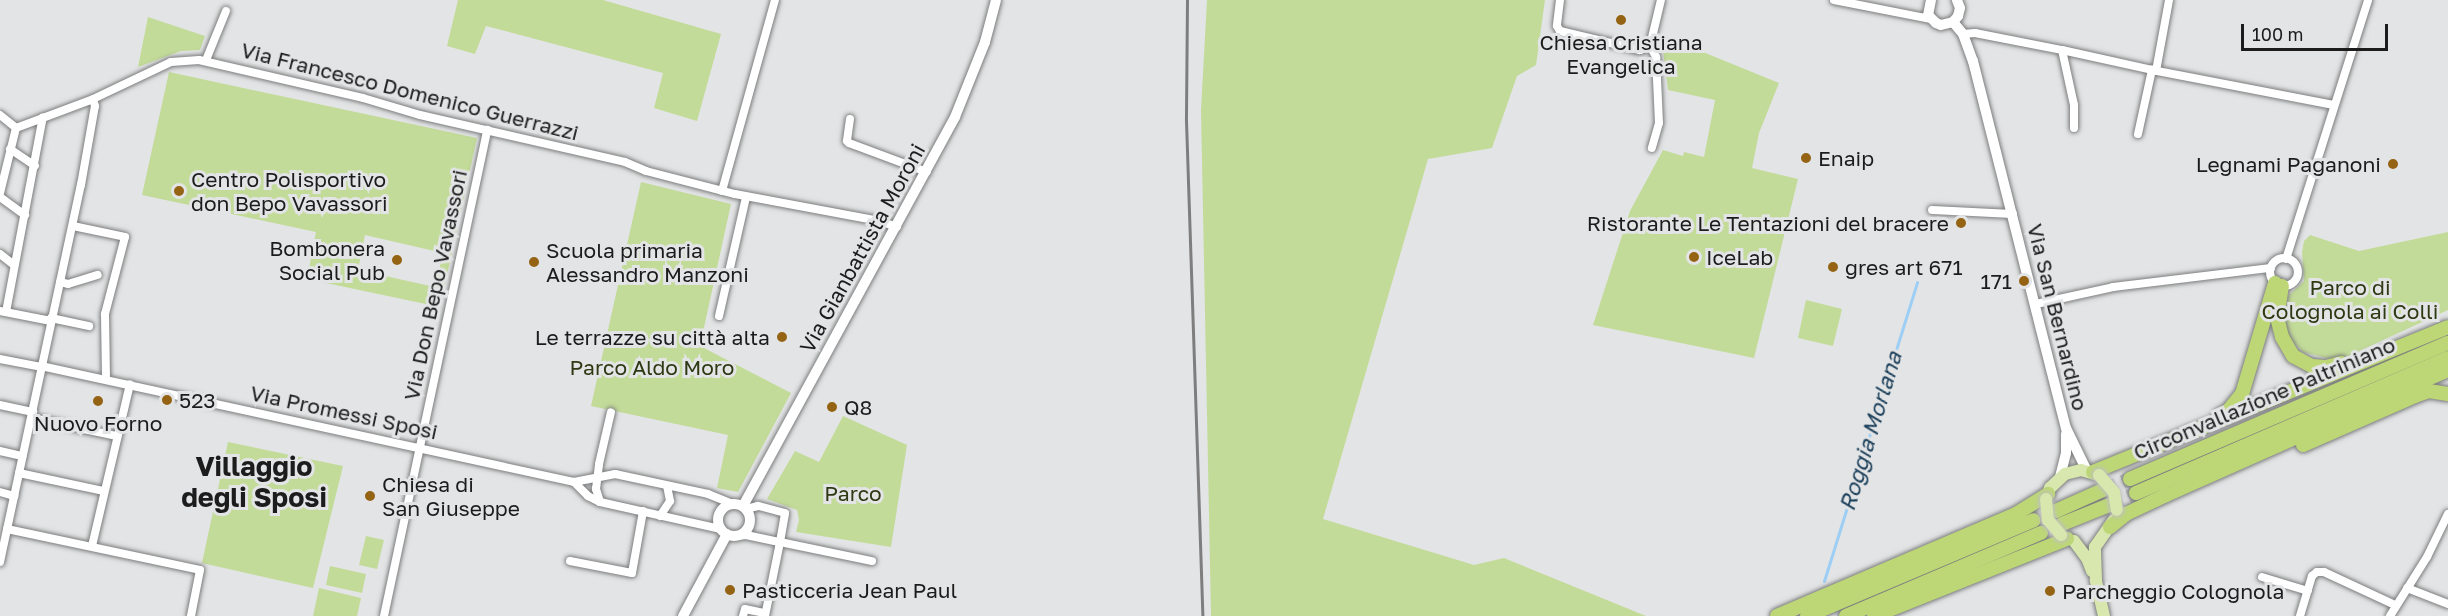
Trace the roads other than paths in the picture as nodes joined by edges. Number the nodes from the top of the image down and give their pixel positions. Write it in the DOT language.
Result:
graph roads {
  1 [pos="775,0"];
  2 [pos="996,0"];
  3 [pos="1560,0"];
  4 [pos="1661,0"];
  5 [pos="1834,0"];
  6 [pos="1931,0"];
  7 [pos="1957,0"];
  8 [pos="2169,0"];
  9 [pos="2368,0"];
  10 [pos="226,11"];
  11 [pos="1931,19"];
  12 [pos="1953,22"];
  13 [pos="1964,34"];
  14 [pos="1650,46"];
  15 [pos="2062,50"];
  16 [pos="206,60"];
  17 [pos="2154,70"];
  18 [pos="93,99"];
  19 [pos="2334,105"];
  20 [pos="0,115"];
  21 [pos="43,117"];
  22 [pos="850,119"];
  23 [pos="16,128"];
  24 [pos="2074,128"];
  25 [pos="487,130"];
  26 [pos="2138,134"];
  27 [pos="1652,148"];
  28 [pos="10,149"];
  29 [pos="35,166"];
  30 [pos="922,170"];
  31 [pos="722,191"];
  32 [pos="0,195"];
  33 [pos="746,197"];
  34 [pos="1932,210"];
  35 [pos="2013,214"];
  36 [pos="24,215"];
  37 [pos="73,226"];
  38 [pos="897,227"];
  39 [pos="0,254"];
  40 [pos="2286,259"];
  41 [pos="14,265"];
  42 [pos="2271,268"];
  43 [pos="98,275"];
  44 [pos="60,282"];
  45 [pos="2279,285"];
  46 [pos="2036,304"];
  47 [pos="3,312"];
  48 [pos="719,316"];
  49 [pos="51,320"];
  50 [pos="89,326"];
  51 [pos="2448,326"];
  52 [pos="2448,343"];
  53 [pos="0,358"];
  54 [pos="2448,358"];
  55 [pos="41,367"];
  56 [pos="2448,370"];
  57 [pos="106,379"];
  58 [pos="129,384"];
  59 [pos="2448,394"];
  60 [pos="0,405"];
  61 [pos="2358,410"];
  62 [pos="611,412"];
  63 [pos="32,415"];
  64 [pos="2066,428"];
  65 [pos="2339,430"];
  66 [pos="117,436"];
  67 [pos="2175,439"];
  68 [pos="2281,445"];
  69 [pos="418,447"];
  70 [pos="0,451"];
  71 [pos="22,456"];
  72 [pos="19,473"];
  73 [pos="2093,473"];
  74 [pos="598,475"];
  75 [pos="2060,477"];
  76 [pos="2130,478"];
  77 [pos="574,482"];
  78 [pos="667,486"];
  79 [pos="2103,490"];
  80 [pos="104,491"];
  81 [pos="0,492"];
  82 [pos="2136,493"];
  83 [pos="14,496"];
  84 [pos="2047,497"];
  85 [pos="600,502"];
  86 [pos="740,506"];
  87 [pos="2113,507"];
  88 [pos="2056,511"];
  89 [pos="643,512"];
  90 [pos="2448,514"];
  91 [pos="660,516"];
  92 [pos="2034,520"];
  93 [pos="7,529"];
  94 [pos="2106,531"];
  95 [pos="728,533"];
  96 [pos="2041,534"];
  97 [pos="2066,535"];
  98 [pos="780,542"];
  99 [pos="92,546"];
  100 [pos="570,561"];
  101 [pos="872,561"];
  102 [pos="0,562"];
  103 [pos="2262,577"];
  104 [pos="2096,580"];
  105 [pos="2407,588"];
  106 [pos="2308,591"];
  107 [pos="2448,604"];
  108 [pos="2395,605"];
  109 [pos="191,616"];
  110 [pos="384,616"];
  111 [pos="683,616"];
  112 [pos="743,616"];
  113 [pos="764,616"];
  114 [pos="1777,616"];
  115 [pos="1808,616"];
  116 [pos="1846,616"];
  117 [pos="1874,616"];
  118 [pos="2104,616"];
  119 [pos="2300,616"];
  120 [pos="2390,616"];
  1 -- 31 [label="street"];
  2 -- 30 [label="main road, Via Gianbattista Moroni"];
  3 -- 14 [label="street"];
  4 -- 14 [label="street"];
  5 -- 11 [label="street"];
  6 -- 11 [label="main road"];
  7 -- 12 [label="main road"];
  8 -- 17 [label="street"];
  9 -- 19 [label="street"];
  10 -- 16 [label="street"];
  11 -- 12 [label="main road"];
  12 -- 13 [label="main road, Via San Bernardino"];
  13 -- 15 [label="street"];
  13 -- 35 [label="main road, Via San Bernardino"];
  14 -- 27 [label="street"];
  15 -- 17 [label="street"];
  15 -- 24 [label="street"];
  16 -- 18 [label="street, Via Francesco Domenico Guerrazzi"];
  16 -- 25 [label="street, Via Francesco Domenico Guerrazzi"];
  17 -- 19 [label="street"];
  17 -- 26 [label="street"];
  18 -- 21 [label="street, Via Francesco Domenico Guerrazzi"];
  18 -- 37 [label="street"];
  19 -- 40 [label="street"];
  20 -- 23 [label="street"];
  21 -- 23 [label="street, Via Francesco Domenico Guerrazzi"];
  21 -- 29 [label="street"];
  22 -- 30 [label="street, Via Gianbattista Moroni"];
  23 -- 28 [label="street"];
  25 -- 31 [label="street, Via Francesco Domenico Guerrazzi"];
  25 -- 69 [label="street, Via Don Bepo Vavassori"];
  28 -- 29 [label="street"];
  28 -- 32 [label="street"];
  29 -- 36 [label="street"];
  30 -- 38 [label="main road, Via Gianbattista Moroni"];
  31 -- 33 [label="street, Via Francesco Domenico Guerrazzi"];
  32 -- 36 [label="street"];
  33 -- 38 [label="street, Via Francesco Domenico Guerrazzi"];
  33 -- 48 [label="street"];
  34 -- 35 [label="street, Via San Bernardino"];
  35 -- 46 [label="main road, Via San Bernardino"];
  36 -- 41 [label="street"];
  37 -- 44 [label="street"];
  37 -- 57 [label="street"];
  38 -- 86 [label="main road, Via Gianbattista Moroni"];
  39 -- 41 [label="street"];
  40 -- 42 [label="street"];
  40 -- 45 [label="street"];
  41 -- 47 [label="street"];
  42 -- 45 [label="street"];
  42 -- 46 [label="street"];
  43 -- 44 [label="street"];
  44 -- 49 [label="street"];
  45 -- 51 [label="highway"];
  45 -- 67 [label="highway"];
  46 -- 64 [label="main road, Via San Bernardino"];
  47 -- 49 [label="street"];
  49 -- 50 [label="street"];
  49 -- 55 [label="street"];
  51 -- 67 [label="highway"];
  52 -- 76 [label="highway, Circonvallazione Paltriniano"];
  53 -- 55 [label="street, Via Promessi Sposi"];
  54 -- 82 [label="highway, Circonvallazione Paltriniano"];
  55 -- 57 [label="street, Via Promessi Sposi"];
  55 -- 63 [label="street"];
  56 -- 61 [label="highway"];
  57 -- 58 [label="street, Via Promessi Sposi"];
  58 -- 66 [label="street"];
  58 -- 69 [label="street, Via Promessi Sposi"];
  59 -- 65 [label="highway"];
  60 -- 63 [label="street"];
  61 -- 65 [label="highway"];
  61 -- 68 [label="highway"];
  62 -- 74 [label="street"];
  63 -- 66 [label="street"];
  63 -- 71 [label="street"];
  64 -- 73 [label="main road, Via San Bernardino"];
  64 -- 75 [label="main road, Via San Bernardino"];
  65 -- 68 [label="highway"];
  66 -- 80 [label="street"];
  67 -- 73 [label="highway"];
  68 -- 94 [label="highway"];
  69 -- 77 [label="street, Via Promessi Sposi"];
  69 -- 110 [label="street, Via Don Bepo Vavassori"];
  70 -- 71 [label="street"];
  71 -- 72 [label="street"];
  72 -- 80 [label="street"];
  72 -- 83 [label="street"];
  73 -- 75 [label="main road"];
  73 -- 87 [label="main road, Via San Bernardino, bridge"];
  74 -- 77 [label="street, Via Promessi Sposi"];
  74 -- 78 [label="street, Via Promessi Sposi"];
  74 -- 85 [label="street"];
  75 -- 84 [label="main road, Via San Bernardino"];
  77 -- 85 [label="street, Via Promessi Sposi"];
  78 -- 86 [label="street, Via Promessi Sposi"];
  78 -- 91 [label="street"];
  79 -- 88 [label="highway"];
  80 -- 99 [label="street"];
  81 -- 83 [label="street"];
  83 -- 93 [label="street"];
  84 -- 97 [label="main road, bridge"];
  84 -- 114 [label="highway"];
  85 -- 89 [label="street, Via Promessi Sposi"];
  86 -- 95 [label="main road, Via Gianbattista Moroni"];
  86 -- 95 [label="main road, Via Gianbattista Moroni"];
  86 -- 98 [label="street, Via Promessi Sposi"];
  87 -- 94 [label="main road"];
  87 -- 97 [label="highway"];
  89 -- 91 [label="street, Via Promessi Sposi"];
  89 -- 100 [label="street"];
  90 -- 105 [label="street"];
  91 -- 95 [label="street, Via Promessi Sposi"];
  92 -- 115 [label="highway"];
  93 -- 99 [label="street"];
  93 -- 102 [label="street"];
  94 -- 97 [label="main road"];
  94 -- 104 [label="main road"];
  95 -- 98 [label="street, Via Promessi Sposi"];
  95 -- 111 [label="main road, Via Gianbattista Moroni"];
  96 -- 116 [label="highway"];
  97 -- 104 [label="main road"];
  97 -- 117 [label="highway"];
  98 -- 101 [label="street, Via Promessi Sposi"];
  98 -- 113 [label="street"];
  99 -- 109 [label="street"];
  103 -- 106 [label="street"];
  104 -- 118 [label="main road"];
  105 -- 107 [label="street"];
  105 -- 108 [label="street"];
  106 -- 108 [label="street"];
  106 -- 119 [label="street"];
  108 -- 120 [label="street"];
  112 -- 113 [label="street"];
}
